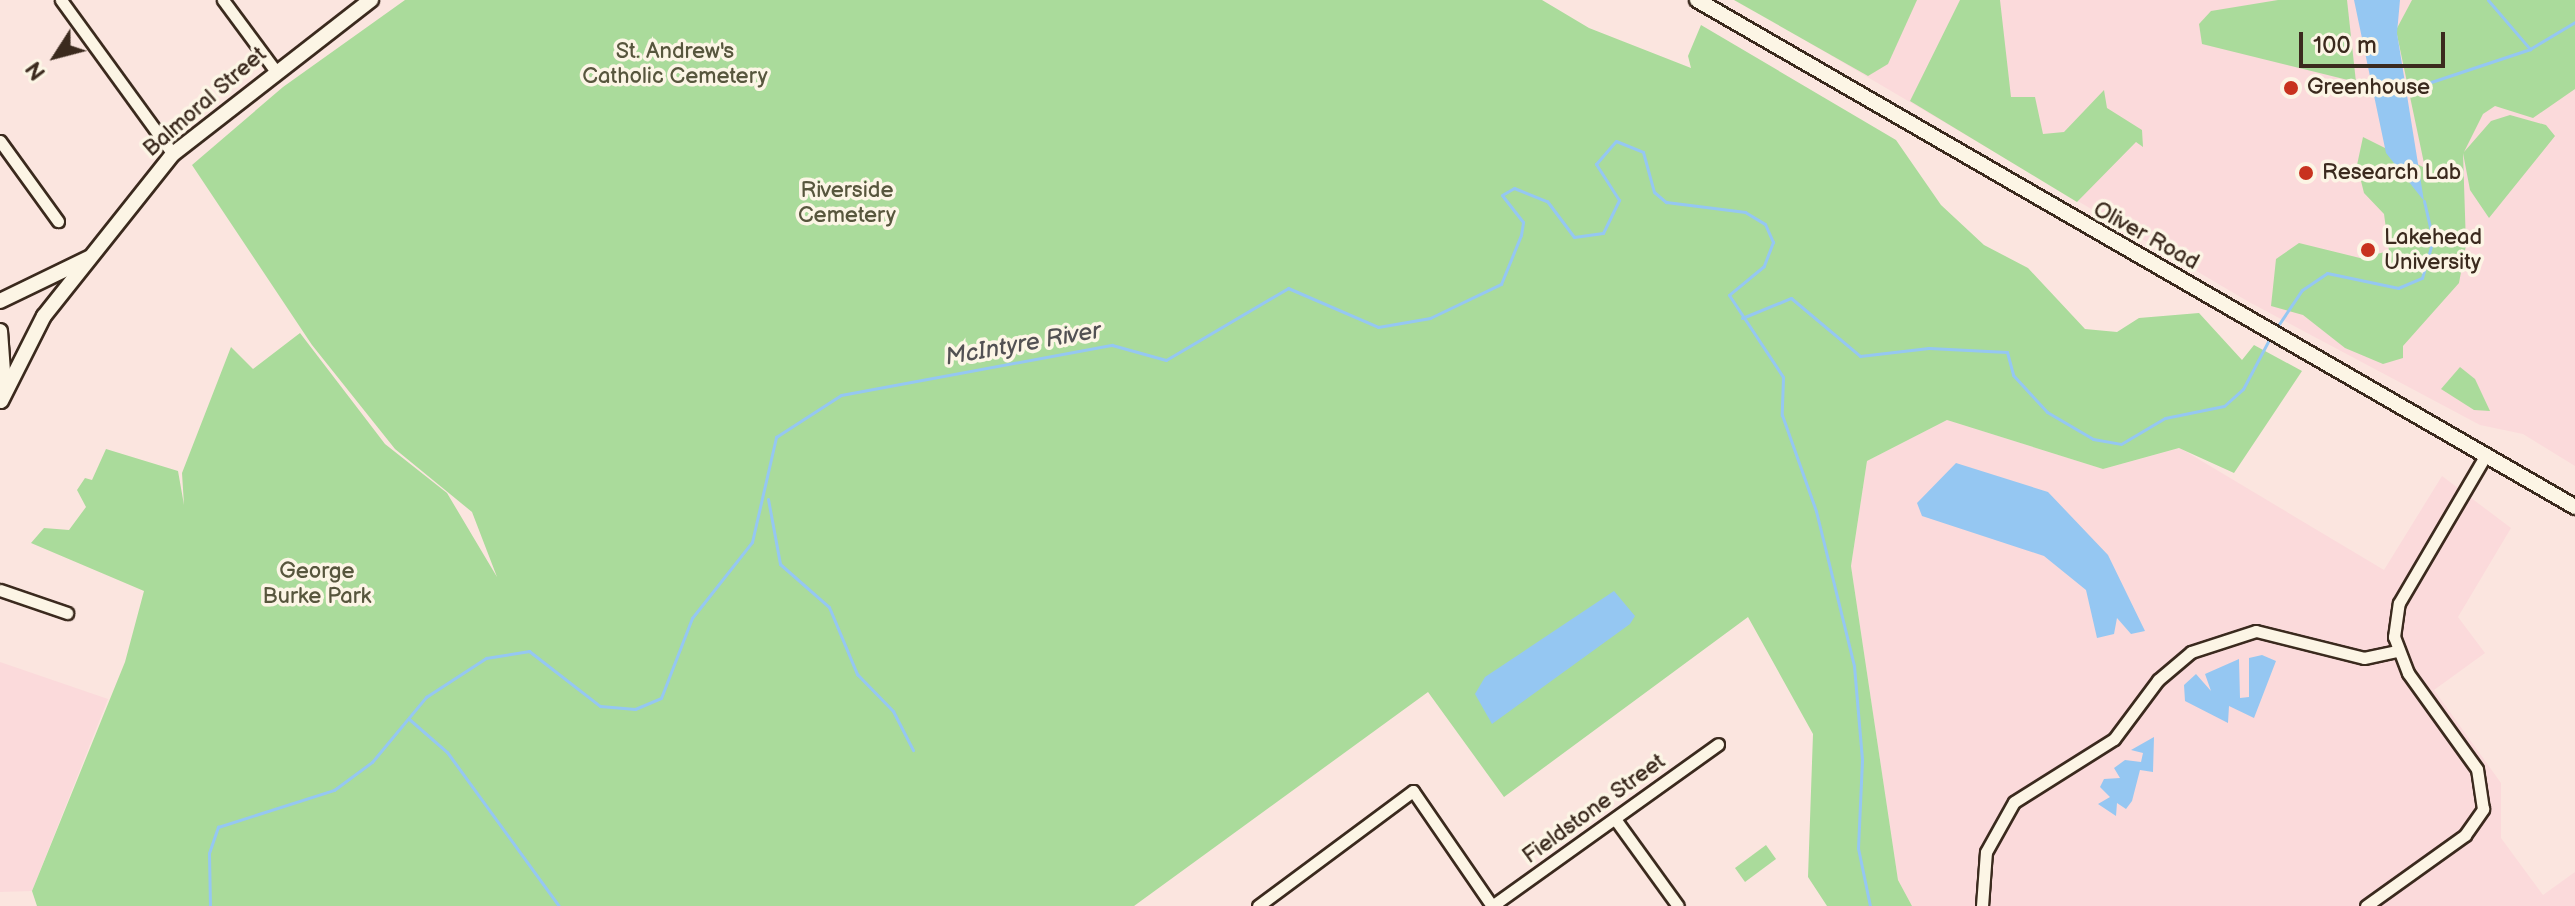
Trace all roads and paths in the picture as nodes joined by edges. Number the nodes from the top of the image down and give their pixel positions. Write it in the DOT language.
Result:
graph roads {
  1 [pos="61,0"];
  2 [pos="223,0"];
  3 [pos="371,0"];
  4 [pos="1697,0"];
  5 [pos="274,69"];
  6 [pos="0,141"];
  7 [pos="173,154"];
  8 [pos="58,221"];
  9 [pos="89,258"];
  10 [pos="0,301"];
  11 [pos="0,331"];
  12 [pos="1,403"];
  13 [pos="2486,455"];
  14 [pos="2575,507"];
  15 [pos="0,590"];
  16 [pos="67,613"];
  17 [pos="2397,651"];
  18 [pos="1718,744"];
  19 [pos="1615,819"];
  20 [pos="1258,906"];
  21 [pos="1492,906"];
  22 [pos="1678,906"];
  23 [pos="1982,906"];
  24 [pos="2366,906"];
  1 -- 7 [label="street"];
  2 -- 5 [label="street"];
  3 -- 5 [label="main road, Balmoral Street"];
  4 -- 13 [label="main road, Oliver Road"];
  5 -- 7 [label="main road, Balmoral Street"];
  6 -- 8 [label="street"];
  7 -- 9 [label="main road, Balmoral Street"];
  9 -- 10 [label="main road"];
  9 -- 12 [label="main road, Balmoral Street"];
  11 -- 12 [label="main road"];
  13 -- 14 [label="main road, Oliver Road"];
  13 -- 17 [label="street"];
  15 -- 16 [label="street"];
  17 -- 23 [label="street"];
  17 -- 24 [label="street"];
  18 -- 19 [label="street, Fieldstone Street"];
  19 -- 21 [label="street, Fieldstone Street"];
  19 -- 22 [label="street"];
  20 -- 21 [label="street"];
}
